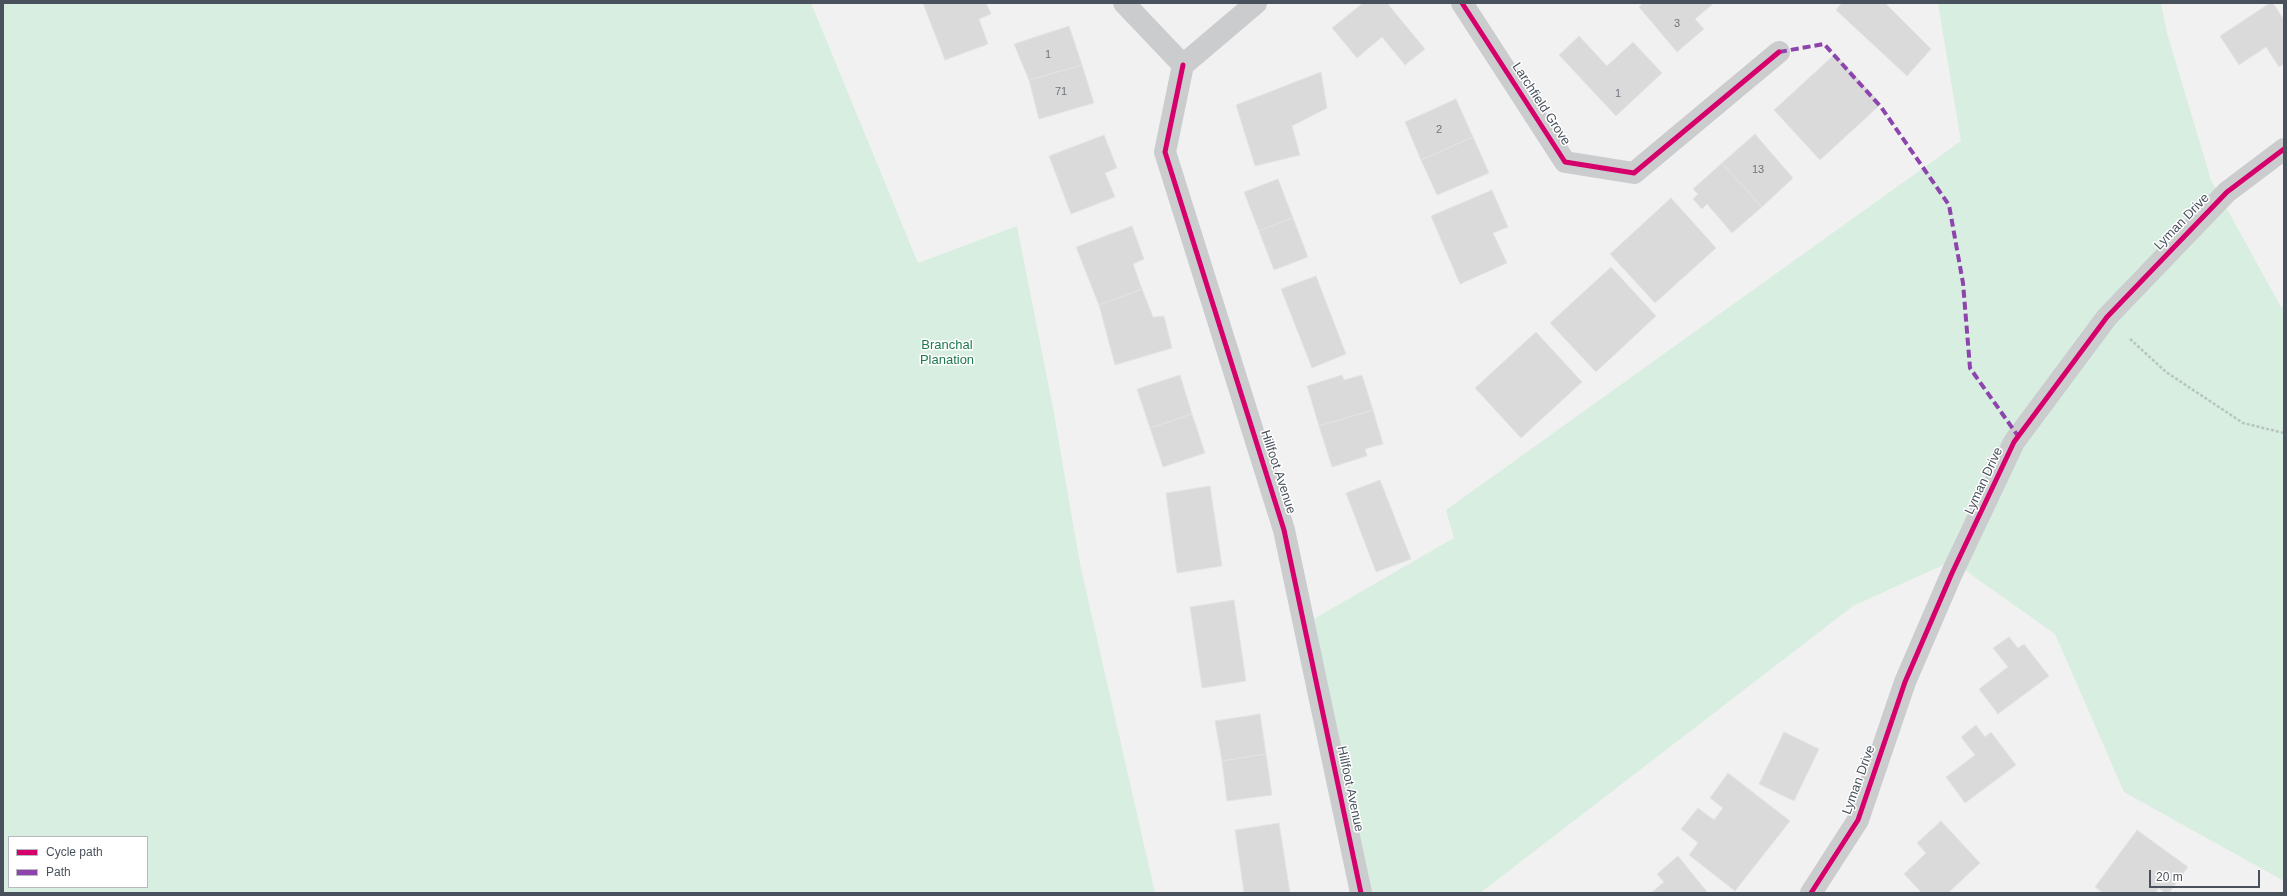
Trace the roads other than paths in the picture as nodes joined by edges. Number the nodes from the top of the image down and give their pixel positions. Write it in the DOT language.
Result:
graph roads {
  1 [pos="1124,3"];
  2 [pos="1256,3"];
  3 [pos="1462,3"];
  4 [pos="1778,52"];
  5 [pos="1184,65"];
  6 [pos="2284,149"];
  7 [pos="1361,893"];
  8 [pos="1811,893"];
  1 -- 5 [label="street"];
  2 -- 5 [label="street"];
  3 -- 4 [label="street, Larchfield Grove"];
  5 -- 7 [label="street, Hillfoot Avenue"];
  6 -- 8 [label="street, Lyman Drive"];
}
